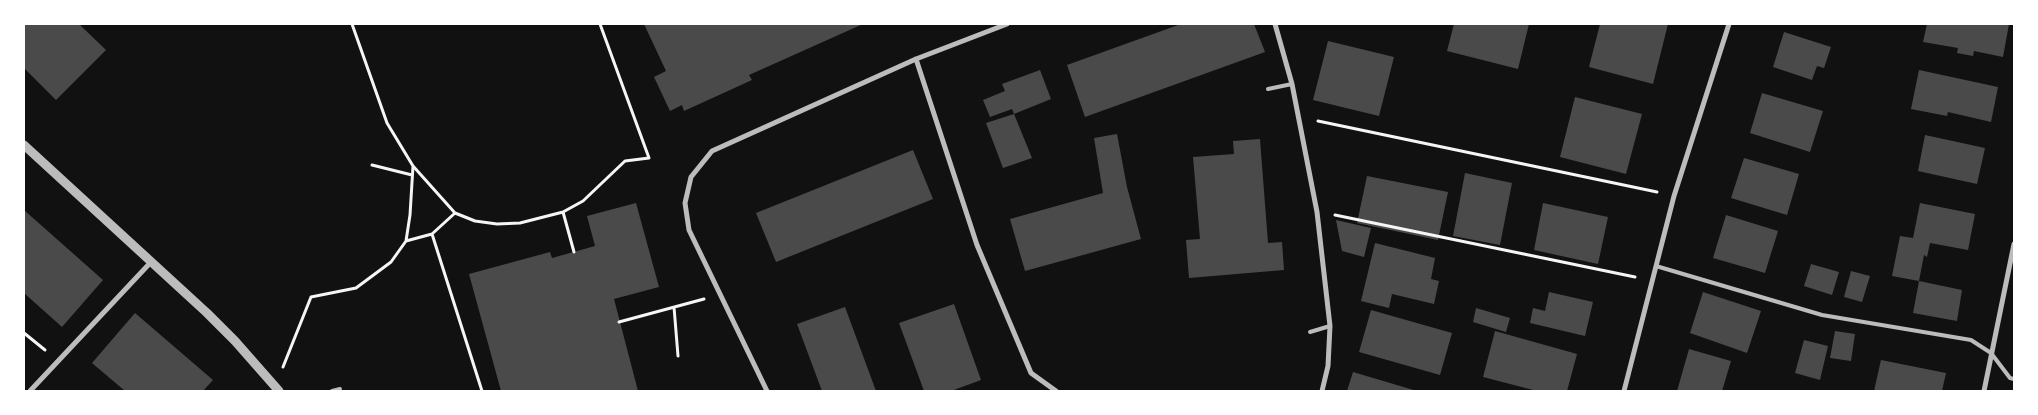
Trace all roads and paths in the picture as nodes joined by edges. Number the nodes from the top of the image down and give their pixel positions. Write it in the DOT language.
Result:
graph roads {
  1 [pos="352,24"];
  2 [pos="600,24"];
  3 [pos="1007,24"];
  4 [pos="1275,24"];
  5 [pos="1729,24"];
  6 [pos="916,59"];
  7 [pos="1292,84"];
  8 [pos="1268,89"];
  9 [pos="1298,117"];
  10 [pos="24,145"];
  11 [pos="372,165"];
  12 [pos="413,166"];
  13 [pos="412,175"];
  14 [pos="1674,196"];
  15 [pos="563,212"];
  16 [pos="1317,212"];
  17 [pos="455,213"];
  18 [pos="432,234"];
  19 [pos="406,241"];
  20 [pos="2014,244"];
  21 [pos="574,252"];
  22 [pos="151,262"];
  23 [pos="1656,266"];
  24 [pos="1652,281"];
  25 [pos="721,294"];
  26 [pos="674,307"];
  27 [pos="620,322"];
  28 [pos="1330,326"];
  29 [pos="1310,332"];
  30 [pos="24,333"];
  31 [pos="1991,353"];
  32 [pos="678,356"];
  33 [pos="59,362"];
  34 [pos="2014,380"];
  35 [pos="278,389"];
  36 [pos="340,390"];
  37 [pos="30,391"];
  38 [pos="332,391"];
  39 [pos="482,391"];
  40 [pos="767,391"];
  41 [pos="1056,391"];
  42 [pos="1322,391"];
  43 [pos="1624,391"];
  44 [pos="1984,391"];
  1 -- 12 [label="path"];
  2 -- 15 [label="path"];
  3 -- 6 [label="street"];
  4 -- 7 [label="street"];
  5 -- 14 [label="street"];
  6 -- 25 [label="street"];
  6 -- 41 [label="street"];
  7 -- 8 [label="lane"];
  7 -- 9 [label="street"];
  9 -- 14 [label="path"];
  9 -- 16 [label="street"];
  10 -- 22 [label="street"];
  11 -- 13 [label="path"];
  12 -- 13 [label="path"];
  12 -- 17 [label="path"];
  13 -- 19 [label="path"];
  14 -- 23 [label="street"];
  15 -- 17 [label="path"];
  15 -- 21 [label="path"];
  16 -- 24 [label="path"];
  16 -- 28 [label="street"];
  17 -- 18 [label="path"];
  18 -- 19 [label="path"];
  18 -- 39 [label="path"];
  19 -- 35 [label="path"];
  20 -- 31 [label="street"];
  22 -- 33 [label="street"];
  22 -- 35 [label="street"];
  23 -- 24 [label="street"];
  23 -- 31 [label="lane"];
  24 -- 43 [label="street"];
  25 -- 26 [label="path"];
  25 -- 40 [label="street"];
  26 -- 27 [label="path"];
  26 -- 32 [label="path"];
  28 -- 29 [label="lane"];
  28 -- 42 [label="street"];
  30 -- 33 [label="path"];
  31 -- 34 [label="lane"];
  31 -- 44 [label="street"];
  33 -- 37 [label="street"];
  36 -- 38 [label="lane"];
}
